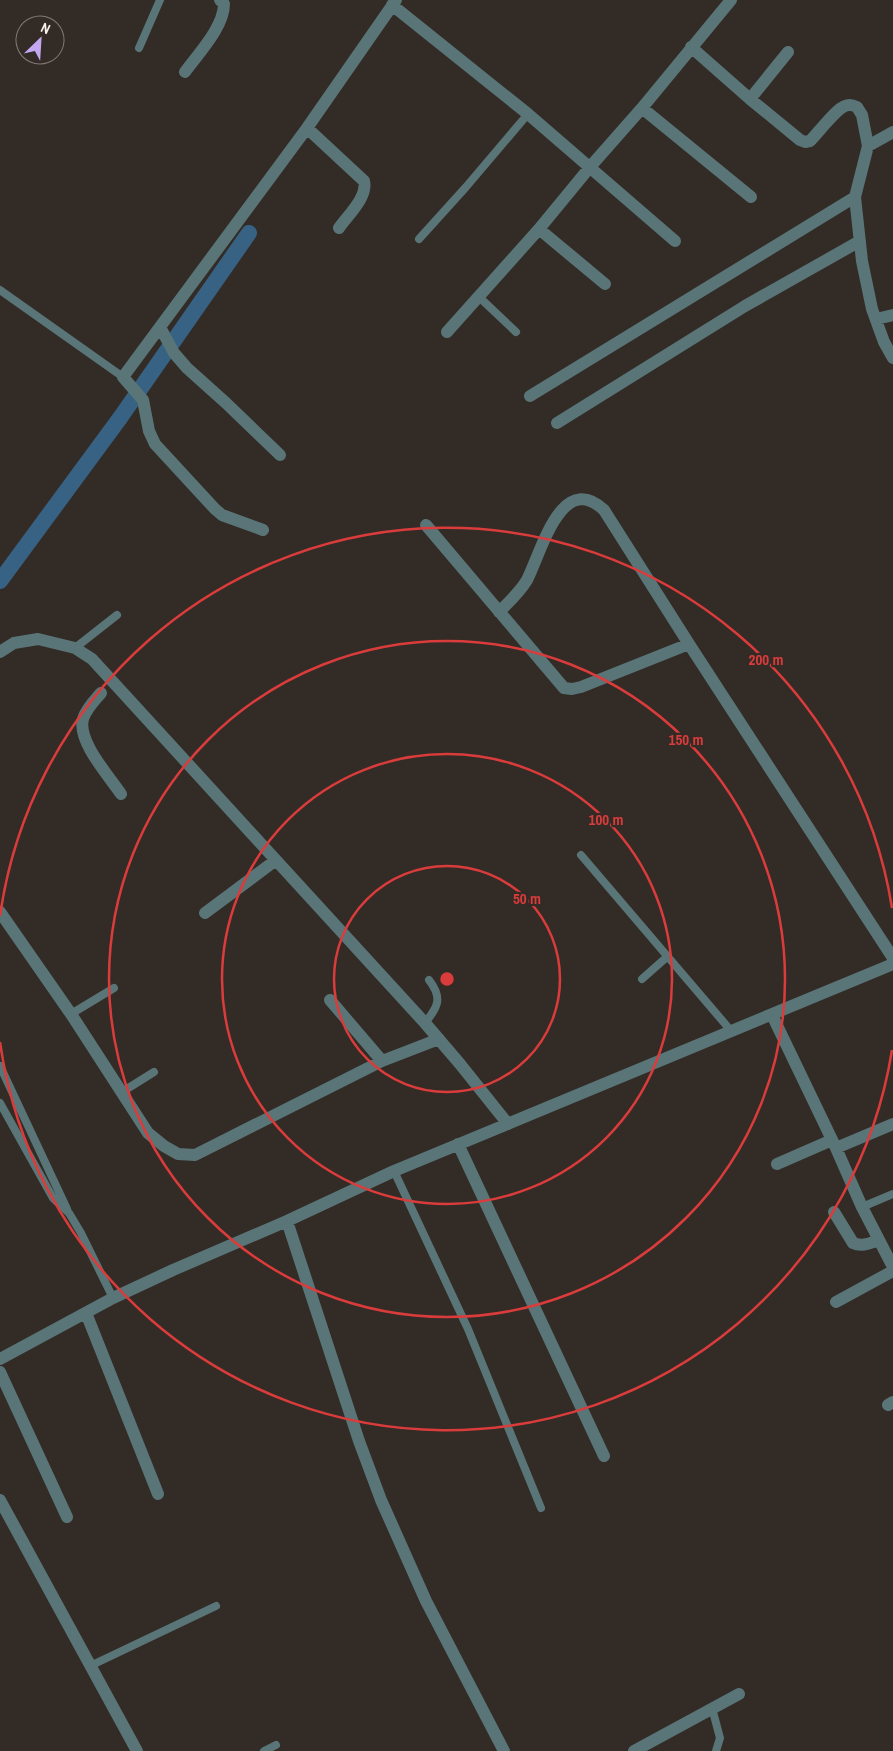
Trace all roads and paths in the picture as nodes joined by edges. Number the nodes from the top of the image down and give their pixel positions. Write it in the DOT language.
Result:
graph roads {
  1 [pos="160,0"];
  2 [pos="220,0"];
  3 [pos="731,0"];
  4 [pos="394,2"];
  5 [pos="691,47"];
  6 [pos="139,48"];
  7 [pos="788,52"];
  8 [pos="185,72"];
  9 [pos="750,99"];
  10 [pos="642,108"];
  11 [pos="528,114"];
  12 [pos="307,128"];
  13 [pos="893,132"];
  14 [pos="868,146"];
  15 [pos="590,167"];
  16 [pos="751,196"];
  17 [pos="855,197"];
  18 [pos="339,228"];
  19 [pos="539,229"];
  20 [pos="419,239"];
  21 [pos="675,241"];
  22 [pos="860,241"];
  23 [pos="605,284"];
  24 [pos="0,290"];
  25 [pos="478,296"];
  26 [pos="893,315"];
  27 [pos="876,319"];
  28 [pos="162,330"];
  29 [pos="447,332"];
  30 [pos="516,332"];
  31 [pos="893,358"];
  32 [pos="126,381"];
  33 [pos="530,396"];
  34 [pos="557,423"];
  35 [pos="280,455"];
  36 [pos="426,525"];
  37 [pos="263,530"];
  38 [pos="499,612"];
  39 [pos="117,615"];
  40 [pos="689,644"];
  41 [pos="75,648"];
  42 [pos="0,652"];
  43 [pos="109,688"];
  44 [pos="121,794"];
  45 [pos="581,855"];
  46 [pos="276,860"];
  47 [pos="0,912"];
  48 [pos="205,913"];
  49 [pos="668,956"];
  50 [pos="893,958"];
  51 [pos="893,964"];
  52 [pos="642,979"];
  53 [pos="429,980"];
  54 [pos="114,988"];
  55 [pos="330,1000"];
  56 [pos="72,1014"];
  57 [pos="772,1015"];
  58 [pos="424,1024"];
  59 [pos="732,1032"];
  60 [pos="439,1039"];
  61 [pos="382,1061"];
  62 [pos="0,1066"];
  63 [pos="154,1072"];
  64 [pos="122,1092"];
  65 [pos="0,1103"];
  66 [pos="508,1124"];
  67 [pos="893,1124"];
  68 [pos="458,1144"];
  69 [pos="834,1144"];
  70 [pos="778,1164"];
  71 [pos="394,1171"];
  72 [pos="893,1194"];
  73 [pos="862,1207"];
  74 [pos="834,1212"];
  75 [pos="69,1213"];
  76 [pos="287,1220"];
  77 [pos="879,1240"];
  78 [pos="893,1267"];
  79 [pos="893,1271"];
  80 [pos="113,1298"];
  81 [pos="836,1302"];
  82 [pos="86,1313"];
  83 [pos="0,1359"];
  84 [pos="0,1372"];
  85 [pos="604,1456"];
  86 [pos="158,1494"];
  87 [pos="0,1500"];
  88 [pos="541,1508"];
  89 [pos="68,1517"];
  90 [pos="216,1606"];
  91 [pos="90,1666"];
  92 [pos="739,1694"];
  93 [pos="712,1708"];
  94 [pos="276,1746"];
  95 [pos="137,1751"];
  96 [pos="264,1751"];
  97 [pos="504,1751"];
  98 [pos="634,1751"];
  99 [pos="716,1751"];
  1 -- 6 [label="lane"];
  2 -- 8 [label="street"];
  3 -- 5 [label="street"];
  4 -- 11 [label="street"];
  4 -- 12 [label="street"];
  5 -- 9 [label="street"];
  5 -- 10 [label="street"];
  7 -- 9 [label="street"];
  9 -- 14 [label="street"];
  10 -- 15 [label="street"];
  10 -- 16 [label="street"];
  11 -- 15 [label="street"];
  11 -- 20 [label="lane"];
  12 -- 18 [label="street"];
  12 -- 28 [label="street"];
  13 -- 14 [label="street"];
  14 -- 17 [label="street"];
  15 -- 19 [label="street"];
  15 -- 21 [label="street"];
  17 -- 22 [label="street"];
  17 -- 33 [label="street"];
  19 -- 23 [label="street"];
  19 -- 25 [label="street"];
  22 -- 27 [label="street"];
  22 -- 34 [label="street"];
  24 -- 32 [label="lane"];
  25 -- 29 [label="street"];
  25 -- 30 [label="lane"];
  26 -- 27 [label="street"];
  27 -- 31 [label="street"];
  28 -- 32 [label="street"];
  28 -- 35 [label="street"];
  32 -- 37 [label="street"];
  36 -- 38 [label="street"];
  38 -- 40 [label="street"];
  38 -- 40 [label="street"];
  39 -- 41 [label="lane"];
  40 -- 50 [label="street"];
  41 -- 42 [label="street"];
  41 -- 43 [label="street"];
  43 -- 44 [label="street"];
  43 -- 46 [label="street"];
  45 -- 49 [label="lane"];
  46 -- 48 [label="street"];
  46 -- 58 [label="street"];
  47 -- 56 [label="street"];
  49 -- 52 [label="lane"];
  49 -- 59 [label="lane"];
  51 -- 57 [label="street"];
  53 -- 58 [label="lane"];
  54 -- 56 [label="lane"];
  55 -- 61 [label="street"];
  56 -- 64 [label="street"];
  57 -- 59 [label="street"];
  57 -- 69 [label="street"];
  58 -- 60 [label="street"];
  59 -- 66 [label="street"];
  60 -- 61 [label="street"];
  60 -- 66 [label="street"];
  61 -- 64 [label="street"];
  62 -- 75 [label="lane"];
  63 -- 64 [label="lane"];
  65 -- 75 [label="lane"];
  66 -- 68 [label="street"];
  67 -- 69 [label="street"];
  68 -- 71 [label="street"];
  68 -- 85 [label="street"];
  69 -- 70 [label="street"];
  69 -- 73 [label="street"];
  71 -- 76 [label="street"];
  71 -- 88 [label="lane"];
  72 -- 73 [label="lane"];
  73 -- 77 [label="street"];
  74 -- 77 [label="street"];
  75 -- 80 [label="lane"];
  76 -- 80 [label="street"];
  76 -- 97 [label="street"];
  77 -- 78 [label="street"];
  79 -- 81 [label="street"];
  80 -- 82 [label="street"];
  82 -- 83 [label="street"];
  82 -- 86 [label="street"];
  84 -- 89 [label="street"];
  87 -- 91 [label="street"];
  90 -- 91 [label="lane"];
  91 -- 95 [label="street"];
  92 -- 93 [label="street"];
  93 -- 98 [label="street"];
  93 -- 99 [label="lane"];
  94 -- 96 [label="lane"];
}
